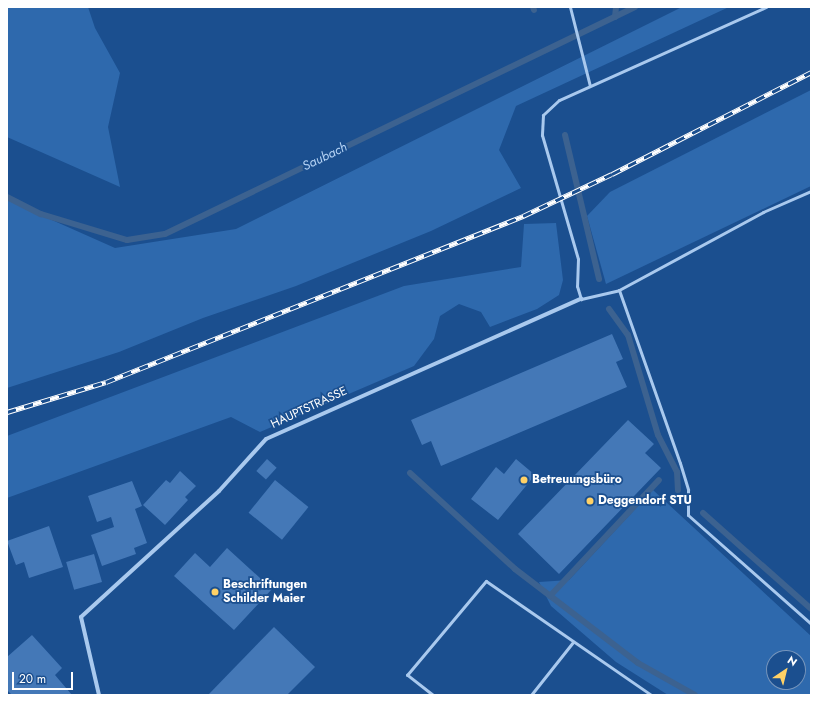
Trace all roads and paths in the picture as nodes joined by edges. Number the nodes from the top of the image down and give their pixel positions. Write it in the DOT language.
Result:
graph roads {
  1 [pos="570,7"];
  2 [pos="766,7"];
  3 [pos="590,86"];
  4 [pos="811,191"];
  5 [pos="619,290"];
  6 [pos="581,299"];
  7 [pos="811,624"];
  8 [pos="573,642"];
  9 [pos="99,695"];
  10 [pos="433,695"];
  11 [pos="531,695"];
  12 [pos="651,695"];
  1 -- 3 [label="lane"];
  2 -- 3 [label="lane"];
  3 -- 6 [label="lane"];
  4 -- 5 [label="lane"];
  5 -- 6 [label="lane"];
  5 -- 7 [label="lane"];
  6 -- 9 [label="street, HAUPTSTRASSE"];
  8 -- 10 [label="lane"];
  8 -- 11 [label="lane"];
  8 -- 12 [label="lane"];
}
